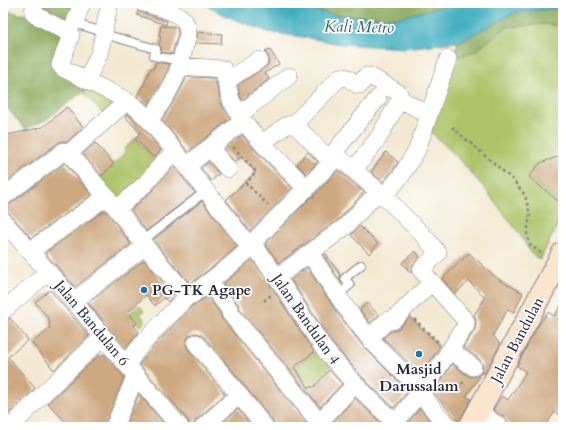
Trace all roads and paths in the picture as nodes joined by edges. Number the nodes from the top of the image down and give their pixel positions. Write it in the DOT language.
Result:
graph roads {
  1 [pos="35,3"];
  2 [pos="82,3"];
  3 [pos="110,3"];
  4 [pos="143,3"];
  5 [pos="75,22"];
  6 [pos="104,33"];
  7 [pos="448,59"];
  8 [pos="259,60"];
  9 [pos="180,63"];
  10 [pos="289,76"];
  11 [pos="87,80"];
  12 [pos="226,81"];
  13 [pos="378,98"];
  14 [pos="400,99"];
  15 [pos="127,101"];
  16 [pos="429,115"];
  17 [pos="241,118"];
  18 [pos="149,120"];
  19 [pos="294,124"];
  20 [pos="452,127"];
  21 [pos="223,136"];
  22 [pos="262,143"];
  23 [pos="210,148"];
  24 [pos="175,151"];
  25 [pos="67,152"];
  26 [pos="335,160"];
  27 [pos="187,166"];
  28 [pos="228,169"];
  29 [pos="354,170"];
  30 [pos="307,189"];
  31 [pos="207,190"];
  32 [pos="381,194"];
  33 [pos="3,197"];
  34 [pos="112,202"];
  35 [pos="279,217"];
  36 [pos="4,225"];
  37 [pos="143,244"];
  38 [pos="251,245"];
  39 [pos="30,251"];
  40 [pos="310,253"];
  41 [pos="560,259"];
  42 [pos="361,265"];
  43 [pos="48,272"];
  44 [pos="277,277"];
  45 [pos="209,282"];
  46 [pos="432,282"];
  47 [pos="338,295"];
  48 [pos="188,296"];
  49 [pos="74,301"];
  50 [pos="404,310"];
  51 [pos="3,311"];
  52 [pos="104,337"];
  53 [pos="369,338"];
  54 [pos="196,343"];
  55 [pos="449,351"];
  56 [pos="473,367"];
  57 [pos="132,370"];
  58 [pos="355,384"];
  59 [pos="421,392"];
  60 [pos="239,395"];
  61 [pos="474,419"];
  62 [pos="389,423"];
  63 [pos="317,425"];
  64 [pos="11,427"];
  65 [pos="114,427"];
  66 [pos="180,427"];
  67 [pos="203,427"];
  68 [pos="265,427"];
  69 [pos="450,427"];
  70 [pos="498,427"];
  1 -- 11 [label="street, Jalan Bandulan 4"];
  2 -- 5 [label="street"];
  3 -- 6 [label="street"];
  4 -- 9 [label="street"];
  5 -- 6 [label="lane"];
  6 -- 9 [label="lane"];
  6 -- 11 [label="street"];
  7 -- 16 [label="street"];
  8 -- 12 [label="street"];
  9 -- 12 [label="street"];
  9 -- 18 [label="street"];
  10 -- 17 [label="street"];
  11 -- 15 [label="street, Jalan Bandulan 4"];
  12 -- 17 [label="street"];
  13 -- 26 [label="street"];
  14 -- 16 [label="street"];
  14 -- 19 [label="street"];
  14 -- 29 [label="street"];
  15 -- 18 [label="street, Jalan Bandulan 4"];
  15 -- 25 [label="street"];
  16 -- 32 [label="street"];
  17 -- 21 [label="street"];
  17 -- 22 [label="street"];
  18 -- 24 [label="street, Jalan Bandulan 4"];
  19 -- 22 [label="street"];
  19 -- 26 [label="street"];
  20 -- 41 [label="path"];
  21 -- 23 [label="street"];
  21 -- 35 [label="path"];
  22 -- 30 [label="street"];
  23 -- 27 [label="street"];
  23 -- 28 [label="street"];
  24 -- 27 [label="street, Jalan Bandulan 4"];
  24 -- 34 [label="street"];
  25 -- 33 [label="street"];
  25 -- 34 [label="street"];
  26 -- 29 [label="street"];
  26 -- 30 [label="street"];
  27 -- 31 [label="street, Jalan Bandulan 4"];
  29 -- 32 [label="street"];
  30 -- 35 [label="street"];
  31 -- 37 [label="lane"];
  31 -- 38 [label="street, Jalan Bandulan 4"];
  32 -- 40 [label="street"];
  32 -- 46 [label="street"];
  34 -- 37 [label="street"];
  34 -- 39 [label="street"];
  35 -- 38 [label="street"];
  36 -- 39 [label="street, Jalan Bandulan 6"];
  37 -- 48 [label="street"];
  37 -- 49 [label="street"];
  38 -- 44 [label="street, Jalan Bandulan 4"];
  38 -- 45 [label="street"];
  39 -- 43 [label="street, Jalan Bandulan 6"];
  40 -- 44 [label="street"];
  40 -- 47 [label="street"];
  41 -- 61 [label="main road, Jalan Bandulan"];
  42 -- 47 [label="lane"];
  43 -- 49 [label="street, Jalan Bandulan 6"];
  43 -- 51 [label="street"];
  44 -- 58 [label="street, Jalan Bandulan 4"];
  45 -- 48 [label="street"];
  45 -- 63 [label="street"];
  46 -- 50 [label="street"];
  46 -- 55 [label="street"];
  47 -- 53 [label="street"];
  48 -- 57 [label="street"];
  49 -- 52 [label="street, Jalan Bandulan 6"];
  50 -- 53 [label="street"];
  50 -- 55 [label="path"];
  52 -- 57 [label="street, Jalan Bandulan 6"];
  52 -- 64 [label="street"];
  53 -- 59 [label="street"];
  54 -- 60 [label="street"];
  55 -- 56 [label="street"];
  55 -- 59 [label="street"];
  57 -- 65 [label="street"];
  57 -- 66 [label="street, Jalan Bandulan 6"];
  58 -- 62 [label="street, Jalan Bandulan 4"];
  58 -- 63 [label="street"];
  59 -- 62 [label="street"];
  59 -- 69 [label="street"];
  60 -- 67 [label="street"];
  60 -- 68 [label="street"];
  61 -- 70 [label="street"];
}
